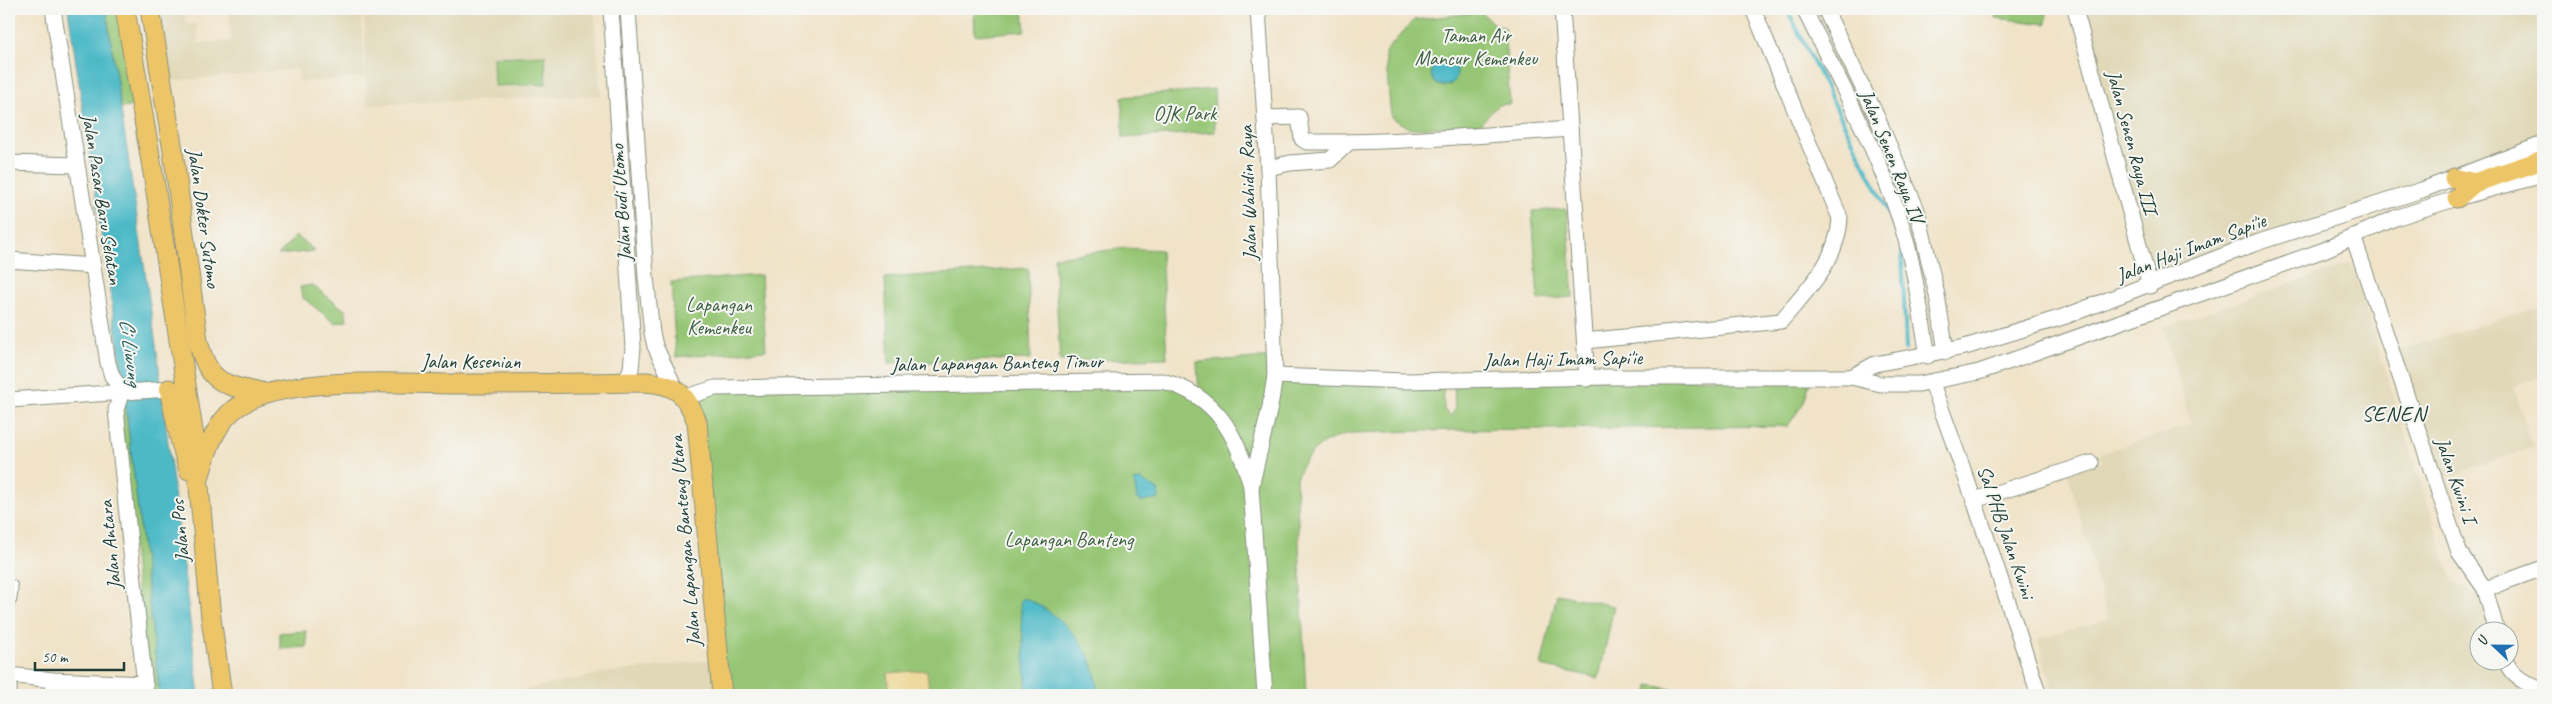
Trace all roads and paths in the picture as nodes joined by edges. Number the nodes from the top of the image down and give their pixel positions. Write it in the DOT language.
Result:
graph roads {
  1 [pos="53,9"];
  2 [pos="125,9"];
  3 [pos="150,9"];
  4 [pos="611,9"];
  5 [pos="628,9"];
  6 [pos="1258,9"];
  7 [pos="1562,9"];
  8 [pos="1753,9"];
  9 [pos="1804,9"];
  10 [pos="1824,9"];
  11 [pos="2075,9"];
  12 [pos="1876,115"];
  13 [pos="1265,118"];
  14 [pos="1860,123"];
  15 [pos="1570,129"];
  16 [pos="1349,142"];
  17 [pos="2543,144"];
  18 [pos="2543,160"];
  19 [pos="9,163"];
  20 [pos="76,165"];
  21 [pos="1268,168"];
  22 [pos="2543,175"];
  23 [pos="2454,178"];
  24 [pos="2474,183"];
  25 [pos="2457,198"];
  26 [pos="1917,210"];
  27 [pos="1899,216"];
  28 [pos="2353,236"];
  29 [pos="9,260"];
  30 [pos="93,266"];
  31 [pos="2150,286"];
  32 [pos="2034,326"];
  33 [pos="1585,340"];
  34 [pos="2042,351"];
  35 [pos="1946,352"];
  36 [pos="1928,356"];
  37 [pos="1275,376"];
  38 [pos="1851,377"];
  39 [pos="1587,379"];
  40 [pos="625,383"];
  41 [pos="1932,383"];
  42 [pos="167,389"];
  43 [pos="123,391"];
  44 [pos="681,393"];
  45 [pos="264,394"];
  46 [pos="9,400"];
  47 [pos="2091,463"];
  48 [pos="198,487"];
  49 [pos="1251,487"];
  50 [pos="1974,500"];
  51 [pos="2543,568"];
  52 [pos="2485,589"];
  53 [pos="2494,622"];
  54 [pos="2513,672"];
  55 [pos="10,675"];
  56 [pos="53,680"];
  57 [pos="145,690"];
  58 [pos="9,691"];
  59 [pos="2543,691"];
  60 [pos="52,695"];
  61 [pos="222,695"];
  62 [pos="722,695"];
  63 [pos="1265,695"];
  64 [pos="2039,695"];
  1 -- 20 [label="street, Jalan Pasar Baru Selatan"];
  2 -- 48 [label="main road, Jalan Pos"];
  3 -- 45 [label="main road, Jalan Dokter Sutomo"];
  4 -- 40 [label="street, Jalan Budi Utomo"];
  5 -- 44 [label="street, Jalan Budi Utomo"];
  6 -- 13 [label="street, Jalan Wahidin Raya"];
  7 -- 15 [label="street"];
  8 -- 33 [label="street"];
  9 -- 14 [label="street, Jalan Senen Raya IV"];
  10 -- 12 [label="street, Jalan Senen Raya IV"];
  11 -- 31 [label="street, Jalan Senen Raya III"];
  12 -- 14 [label="street"];
  12 -- 26 [label="street, Jalan Senen Raya IV"];
  13 -- 16 [label="street"];
  13 -- 21 [label="street, Jalan Wahidin Raya"];
  14 -- 27 [label="street, Jalan Senen Raya IV"];
  15 -- 16 [label="street"];
  15 -- 33 [label="street"];
  16 -- 21 [label="street"];
  17 -- 23 [label="street, Jalan Haji Imam Sapi'ie"];
  18 -- 24 [label="main road"];
  19 -- 20 [label="street"];
  20 -- 30 [label="street, Jalan Pasar Baru Selatan"];
  21 -- 37 [label="street, Jalan Wahidin Raya"];
  22 -- 25 [label="street, Jalan Haji Imam Sapi'ie"];
  23 -- 24 [label="main road"];
  23 -- 31 [label="street, Jalan Haji Imam Sapi'ie"];
  24 -- 25 [label="main road"];
  25 -- 28 [label="street, Jalan Haji Imam Sapi'ie"];
  26 -- 27 [label="street"];
  26 -- 35 [label="street, Jalan Senen Raya IV"];
  27 -- 36 [label="street, Jalan Senen Raya IV"];
  28 -- 34 [label="street, Jalan Haji Imam Sapi'ie"];
  28 -- 52 [label="street, Jalan Kwini I"];
  29 -- 30 [label="street"];
  30 -- 43 [label="street, Jalan Pasar Baru Selatan"];
  31 -- 32 [label="street, Jalan Haji Imam Sapi'ie"];
  32 -- 34 [label="street"];
  32 -- 35 [label="street, Jalan Haji Imam Sapi'ie"];
  33 -- 39 [label="street"];
  34 -- 41 [label="street, Jalan Haji Imam Sapi'ie"];
  35 -- 36 [label="street, Jalan Haji Imam Sapi'ie"];
  36 -- 38 [label="street, Jalan Haji Imam Sapi'ie"];
  37 -- 39 [label="street, Jalan Haji Imam Sapi'ie"];
  37 -- 49 [label="street, Jalan Wahidin Raya"];
  38 -- 39 [label="street, Jalan Haji Imam Sapi'ie"];
  38 -- 41 [label="street, Jalan Haji Imam Sapi'ie"];
  40 -- 44 [label="main road, Jalan Kesenian"];
  40 -- 45 [label="main road, Jalan Kesenian"];
  41 -- 50 [label="street, Sal PHB Jalan Kwini"];
  42 -- 43 [label="street"];
  42 -- 48 [label="main road"];
  43 -- 46 [label="street"];
  43 -- 57 [label="street, Jalan Antara"];
  44 -- 49 [label="street, Jalan Lapangan Banteng Timur"];
  44 -- 62 [label="main road, Jalan Lapangan Banteng Utara"];
  45 -- 48 [label="main road"];
  47 -- 50 [label="street"];
  48 -- 61 [label="main road, Jalan Pos"];
  49 -- 63 [label="street"];
  50 -- 64 [label="street, Sal PHB Jalan Kwini"];
  51 -- 52 [label="street"];
  52 -- 53 [label="street, Jalan Kwini I"];
  54 -- 59 [label="street"];
  55 -- 56 [label="street"];
  55 -- 58 [label="street"];
  56 -- 57 [label="street"];
  56 -- 60 [label="street"];
}
